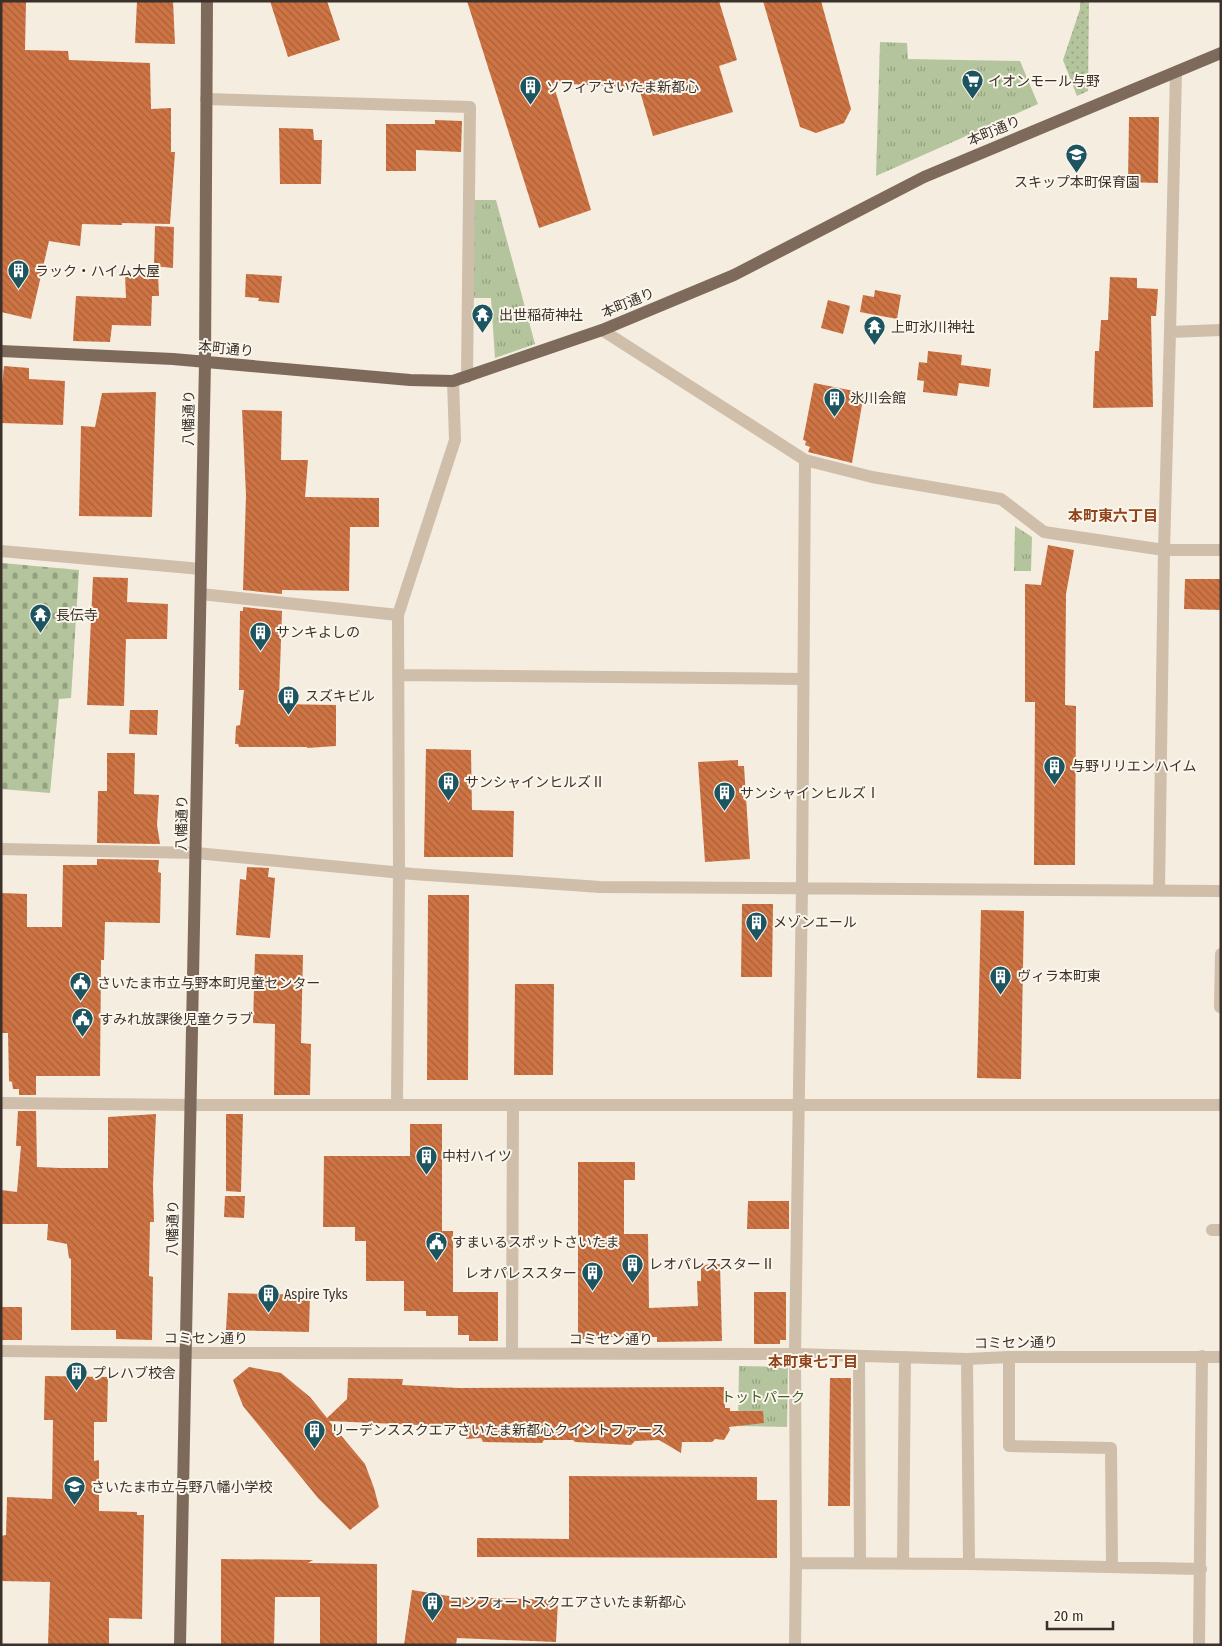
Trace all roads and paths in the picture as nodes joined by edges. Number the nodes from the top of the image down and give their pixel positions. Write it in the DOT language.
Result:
graph roads {
  1 [pos="207,1"];
  2 [pos="1221,53"];
  3 [pos="1176,72"];
  4 [pos="206,99"];
  5 [pos="602,330"];
  6 [pos="1221,330"];
  7 [pos="1170,332"];
  8 [pos="1,351"];
  9 [pos="205,362"];
  10 [pos="467,377"];
  11 [pos="453,381"];
  12 [pos="804,460"];
  13 [pos="1164,550"];
  14 [pos="1221,550"];
  15 [pos="1,551"];
  16 [pos="201,568"];
  17 [pos="201,594"];
  18 [pos="398,615"];
  19 [pos="398,675"];
  20 [pos="803,679"];
  21 [pos="1,849"];
  22 [pos="196,853"];
  23 [pos="399,873"];
  24 [pos="802,887"];
  25 [pos="1159,890"];
  26 [pos="1221,891"];
  27 [pos="1221,954"];
  28 [pos="1220,1007"];
  29 [pos="1,1103"];
  30 [pos="397,1104"];
  31 [pos="191,1105"];
  32 [pos="513,1105"];
  33 [pos="799,1105"];
  34 [pos="1221,1105"];
  35 [pos="1,1351"];
  36 [pos="186,1353"];
  37 [pos="512,1354"];
  38 [pos="795,1354"];
  39 [pos="859,1356"];
  40 [pos="1202,1356"];
  41 [pos="1009,1357"];
  42 [pos="1221,1357"];
  43 [pos="905,1358"];
  44 [pos="967,1359"];
  45 [pos="796,1563"];
  46 [pos="860,1564"];
  47 [pos="903,1564"];
  48 [pos="969,1564"];
  49 [pos="1112,1567"];
  50 [pos="1201,1569"];
  51 [pos="180,1645"];
  52 [pos="795,1645"];
  53 [pos="1199,1645"];
  1 -- 4 [label="main road, 八幡通り"];
  2 -- 3 [label="main road, 本町通り"];
  3 -- 5 [label="main road, 本町通り"];
  3 -- 7 [label="street"];
  4 -- 9 [label="main road, 八幡通り"];
  4 -- 10 [label="street"];
  5 -- 10 [label="main road, 本町通り"];
  5 -- 12 [label="street"];
  6 -- 7 [label="street"];
  7 -- 13 [label="street"];
  8 -- 9 [label="main road, 本町通り"];
  9 -- 11 [label="main road, 本町通り"];
  9 -- 16 [label="main road, 八幡通り"];
  10 -- 11 [label="main road, 本町通り"];
  11 -- 18 [label="street"];
  12 -- 13 [label="street"];
  12 -- 20 [label="street"];
  13 -- 14 [label="street"];
  13 -- 25 [label="street"];
  15 -- 16 [label="street"];
  16 -- 17 [label="main road, 八幡通り"];
  17 -- 18 [label="street"];
  17 -- 22 [label="main road, 八幡通り"];
  18 -- 19 [label="street"];
  19 -- 20 [label="street"];
  19 -- 23 [label="street"];
  20 -- 24 [label="street"];
  21 -- 22 [label="street"];
  22 -- 23 [label="street"];
  22 -- 31 [label="main road, 八幡通り"];
  23 -- 24 [label="street"];
  23 -- 30 [label="street"];
  24 -- 25 [label="street"];
  24 -- 33 [label="street"];
  25 -- 26 [label="street"];
  27 -- 28 [label="street"];
  29 -- 31 [label="street"];
  30 -- 31 [label="street"];
  30 -- 32 [label="street"];
  31 -- 36 [label="main road, 八幡通り"];
  32 -- 33 [label="street"];
  32 -- 37 [label="street"];
  33 -- 34 [label="street"];
  33 -- 38 [label="street"];
  35 -- 36 [label="street, コミセン通り"];
  36 -- 37 [label="street, コミセン通り"];
  36 -- 51 [label="main road, 八幡通り"];
  37 -- 38 [label="street, コミセン通り"];
  38 -- 39 [label="street, コミセン通り"];
  38 -- 45 [label="street"];
  39 -- 43 [label="street, コミセン通り"];
  39 -- 46 [label="street"];
  40 -- 41 [label="street, コミセン通り"];
  40 -- 42 [label="street, コミセン通り"];
  40 -- 50 [label="street"];
  41 -- 44 [label="street, コミセン通り"];
  41 -- 49 [label="street"];
  43 -- 44 [label="street, コミセン通り"];
  43 -- 47 [label="street"];
  44 -- 48 [label="street"];
  45 -- 46 [label="street"];
  45 -- 52 [label="street"];
  46 -- 47 [label="street"];
  47 -- 48 [label="street"];
  48 -- 49 [label="street"];
  49 -- 50 [label="street"];
  50 -- 53 [label="street"];
}
